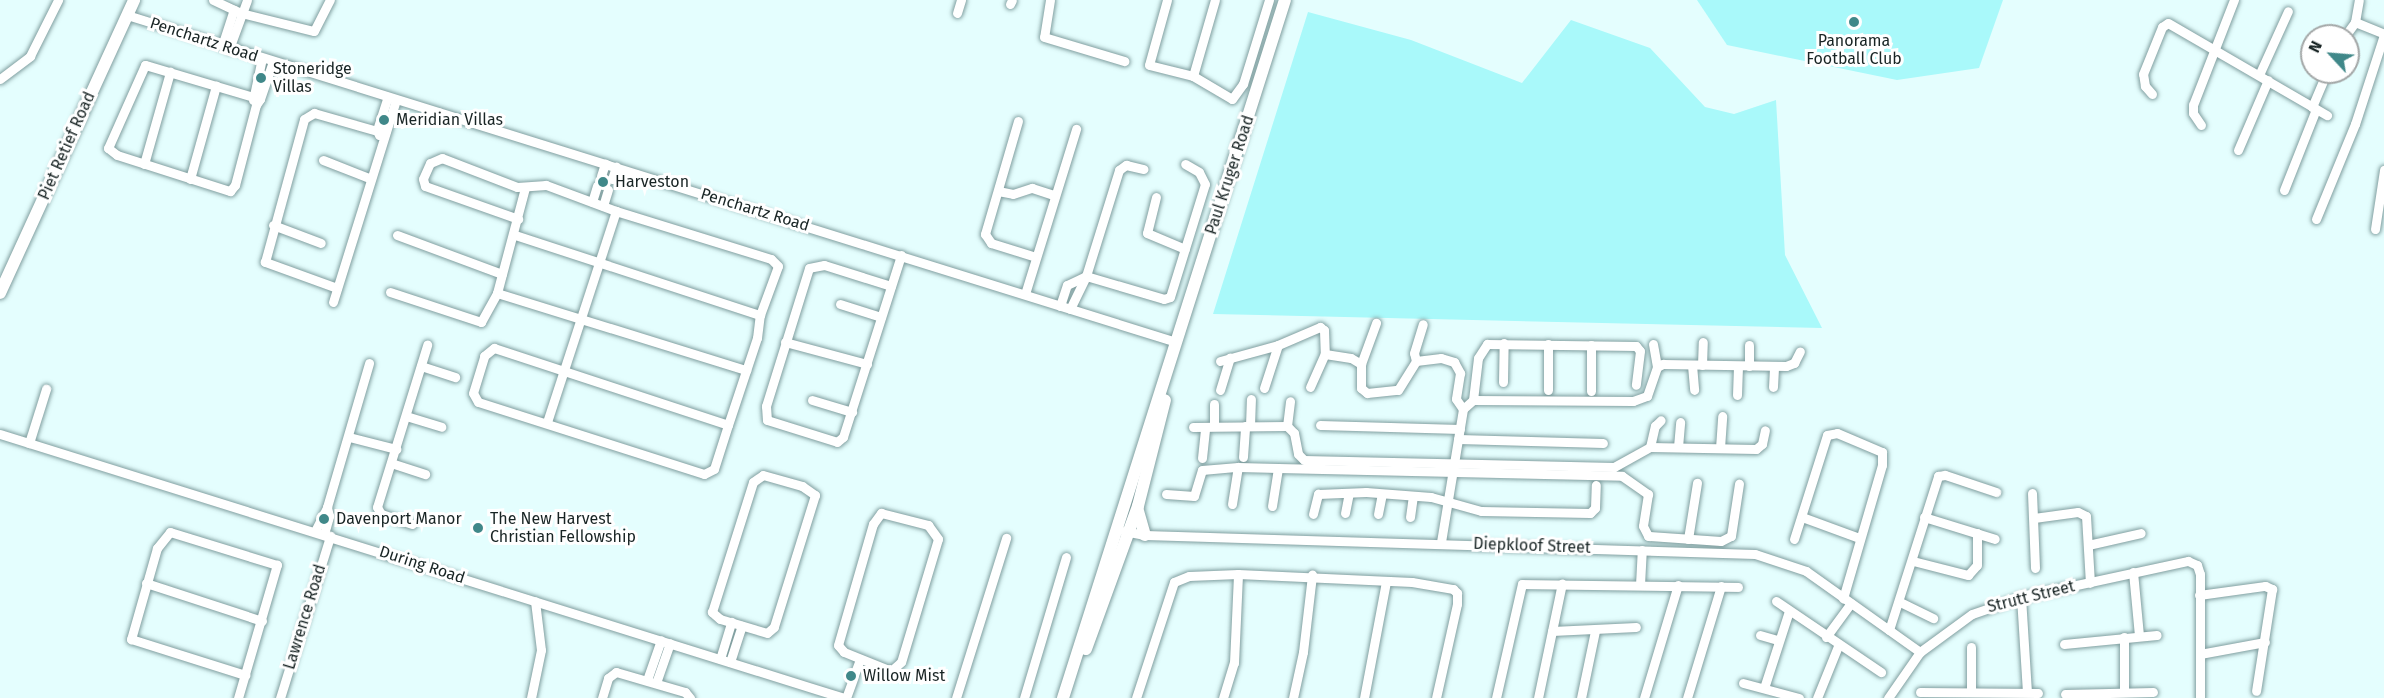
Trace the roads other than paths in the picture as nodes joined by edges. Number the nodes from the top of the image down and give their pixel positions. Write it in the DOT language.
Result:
graph roads {
  1 [pos="58,0"];
  2 [pos="134,0"];
  3 [pos="213,0"];
  4 [pos="330,0"];
  5 [pos="961,0"];
  6 [pos="1050,0"];
  7 [pos="1167,0"];
  8 [pos="1215,0"];
  9 [pos="1269,0"];
  10 [pos="1285,0"];
  11 [pos="2234,0"];
  12 [pos="2359,0"];
  13 [pos="241,7"];
  14 [pos="2288,11"];
  15 [pos="957,13"];
  16 [pos="126,15"];
  17 [pos="2355,22"];
  18 [pos="2384,35"];
  19 [pos="226,48"];
  20 [pos="2216,48"];
  21 [pos="262,58"];
  22 [pos="1124,61"];
  23 [pos="273,62"];
  24 [pos="170,72"];
  25 [pos="2259,75"];
  26 [pos="1194,76"];
  27 [pos="0,79"];
  28 [pos="2268,80"];
  29 [pos="2323,84"];
  30 [pos="216,86"];
  31 [pos="2152,94"];
  32 [pos="392,98"];
  33 [pos="256,100"];
  34 [pos="2314,108"];
  35 [pos="2327,115"];
  36 [pos="1018,121"];
  37 [pos="2201,125"];
  38 [pos="1076,129"];
  39 [pos="380,134"];
  40 [pos="2238,150"];
  41 [pos="323,160"];
  42 [pos="144,164"];
  43 [pos="605,164"];
  44 [pos="1185,164"];
  45 [pos="616,167"];
  46 [pos="1144,169"];
  47 [pos="2384,170"];
  48 [pos="601,176"];
  49 [pos="369,178"];
  50 [pos="190,179"];
  51 [pos="612,179"];
  52 [pos="597,186"];
  53 [pos="525,188"];
  54 [pos="608,190"];
  55 [pos="2284,190"];
  56 [pos="998,191"];
  57 [pos="1054,195"];
  58 [pos="2382,196"];
  59 [pos="1156,197"];
  60 [pos="592,202"];
  61 [pos="603,206"];
  62 [pos="616,211"];
  63 [pos="518,219"];
  64 [pos="2316,219"];
  65 [pos="273,225"];
  66 [pos="2375,229"];
  67 [pos="397,235"];
  68 [pos="514,235"];
  69 [pos="321,243"];
  70 [pos="1185,249"];
  71 [pos="902,255"];
  72 [pos="1036,257"];
  73 [pos="598,263"];
  74 [pos="502,274"];
  75 [pos="1086,276"];
  76 [pos="891,286"];
  77 [pos="337,288"];
  78 [pos="0,292"];
  79 [pos="390,292"];
  80 [pos="497,293"];
  81 [pos="1024,294"];
  82 [pos="333,302"];
  83 [pos="840,304"];
  84 [pos="1060,306"];
  85 [pos="1070,309"];
  86 [pos="760,315"];
  87 [pos="881,317"];
  88 [pos="581,319"];
  89 [pos="1376,323"];
  90 [pos="1423,324"];
  91 [pos="785,342"];
  92 [pos="1703,342"];
  93 [pos="1504,343"];
  94 [pos="1548,344"];
  95 [pos="1653,344"];
  96 [pos="427,345"];
  97 [pos="1278,345"];
  98 [pos="1592,345"];
  99 [pos="1749,345"];
  100 [pos="1175,346"];
  101 [pos="1800,351"];
  102 [pos="1325,354"];
  103 [pos="1230,358"];
  104 [pos="1220,361"];
  105 [pos="1416,361"];
  106 [pos="369,363"];
  107 [pos="867,364"];
  108 [pos="1361,364"];
  109 [pos="1692,365"];
  110 [pos="1702,365"];
  111 [pos="421,366"];
  112 [pos="1738,366"];
  113 [pos="1749,366"];
  114 [pos="1774,367"];
  115 [pos="1657,368"];
  116 [pos="746,370"];
  117 [pos="563,373"];
  118 [pos="454,377"];
  119 [pos="1503,382"];
  120 [pos="1636,385"];
  121 [pos="1310,387"];
  122 [pos="1773,387"];
  123 [pos="1264,388"];
  124 [pos="46,389"];
  125 [pos="1220,390"];
  126 [pos="1548,390"];
  127 [pos="1592,390"];
  128 [pos="1694,390"];
  129 [pos="1737,395"];
  130 [pos="812,399"];
  131 [pos="1251,399"];
  132 [pos="1473,400"];
  133 [pos="1290,401"];
  134 [pos="1214,404"];
  135 [pos="1463,409"];
  136 [pos="852,412"];
  137 [pos="406,416"];
  138 [pos="1722,416"];
  139 [pos="1662,420"];
  140 [pos="547,422"];
  141 [pos="1680,422"];
  142 [pos="728,425"];
  143 [pos="1320,425"];
  144 [pos="1210,426"];
  145 [pos="1248,426"];
  146 [pos="1287,426"];
  147 [pos="441,427"];
  148 [pos="1193,428"];
  149 [pos="1765,430"];
  150 [pos="0,434"];
  151 [pos="1459,434"];
  152 [pos="349,437"];
  153 [pos="29,443"];
  154 [pos="1604,443"];
  155 [pos="1650,447"];
  156 [pos="1678,447"];
  157 [pos="1720,448"];
  158 [pos="396,449"];
  159 [pos="1243,457"];
  160 [pos="1202,458"];
  161 [pos="391,463"];
  162 [pos="1238,467"];
  163 [pos="1453,467"];
  164 [pos="1278,468"];
  165 [pos="425,474"];
  166 [pos="1697,483"];
  167 [pos="1596,484"];
  168 [pos="1739,484"];
  169 [pos="1996,492"];
  170 [pos="1349,493"];
  171 [pos="2032,493"];
  172 [pos="1166,494"];
  173 [pos="1382,494"];
  174 [pos="1413,496"];
  175 [pos="1447,500"];
  176 [pos="1232,504"];
  177 [pos="1138,506"];
  178 [pos="1272,506"];
  179 [pos="1345,513"];
  180 [pos="1312,514"];
  181 [pos="1378,514"];
  182 [pos="1410,517"];
  183 [pos="1802,517"];
  184 [pos="1924,517"];
  185 [pos="2034,518"];
  186 [pos="412,524"];
  187 [pos="1116,528"];
  188 [pos="1129,532"];
  189 [pos="323,533"];
  190 [pos="1977,533"];
  191 [pos="2141,533"];
  192 [pos="1145,535"];
  193 [pos="1006,538"];
  194 [pos="1859,538"];
  195 [pos="1688,539"];
  196 [pos="1794,539"];
  197 [pos="1995,539"];
  198 [pos="1441,542"];
  199 [pos="2088,545"];
  200 [pos="1642,550"];
  201 [pos="1066,557"];
  202 [pos="1912,561"];
  203 [pos="2035,568"];
  204 [pos="2133,572"];
  205 [pos="1238,574"];
  206 [pos="1312,575"];
  207 [pos="1386,582"];
  208 [pos="1562,583"];
  209 [pos="2090,583"];
  210 [pos="146,584"];
  211 [pos="1640,585"];
  212 [pos="1678,585"];
  213 [pos="1721,586"];
  214 [pos="1738,586"];
  215 [pos="2199,595"];
  216 [pos="2021,597"];
  217 [pos="535,601"];
  218 [pos="1847,601"];
  219 [pos="1776,602"];
  220 [pos="1900,602"];
  221 [pos="1789,611"];
  222 [pos="1933,618"];
  223 [pos="262,621"];
  224 [pos="731,622"];
  225 [pos="742,626"];
  226 [pos="1636,627"];
  227 [pos="1889,630"];
  228 [pos="1552,631"];
  229 [pos="1595,631"];
  230 [pos="1760,635"];
  231 [pos="2157,635"];
  232 [pos="2139,636"];
  233 [pos="2124,637"];
  234 [pos="1826,638"];
  235 [pos="1778,640"];
  236 [pos="665,642"];
  237 [pos="2265,642"];
  238 [pos="2064,644"];
  239 [pos="1838,646"];
  240 [pos="1971,646"];
  241 [pos="1920,652"];
  242 [pos="2200,654"];
  243 [pos="720,659"];
  244 [pos="860,659"];
  245 [pos="730,662"];
  246 [pos="1881,672"];
  247 [pos="245,675"];
  248 [pos="651,682"];
  249 [pos="1743,683"];
  250 [pos="1764,688"];
  251 [pos="2256,691"];
  252 [pos="1920,692"];
  253 [pos="1971,692"];
  254 [pos="2027,692"];
  255 [pos="2124,692"];
  256 [pos="2153,692"];
  257 [pos="812,693"];
  258 [pos="2038,693"];
  259 [pos="2065,694"];
  260 [pos="825,695"];
  261 [pos="239,696"];
  262 [pos="251,698"];
  263 [pos="280,698"];
  264 [pos="531,698"];
  265 [pos="602,698"];
  266 [pos="690,698"];
  267 [pos="845,698"];
  268 [pos="956,698"];
  269 [pos="1024,698"];
  270 [pos="1063,698"];
  271 [pos="1070,698"];
  272 [pos="1136,698"];
  273 [pos="1223,698"];
  274 [pos="1293,698"];
  275 [pos="1364,698"];
  276 [pos="1436,698"];
  277 [pos="1496,698"];
  278 [pos="1538,698"];
  279 [pos="1581,698"];
  280 [pos="1644,698"];
  281 [pos="1687,698"];
  282 [pos="1799,698"];
  283 [pos="1817,698"];
  284 [pos="1888,698"];
  285 [pos="2200,698"];
  1 -- 27 [label="street"];
  2 -- 16 [label="street, Piet Retief Road"];
  3 -- 13 [label="street"];
  4 -- 13 [label="street"];
  5 -- 15 [label="street"];
  6 -- 22 [label="street"];
  7 -- 26 [label="street"];
  8 -- 26 [label="street"];
  9 -- 26 [label="street"];
  10 -- 100 [label="street, Paul Kruger Road"];
  11 -- 20 [label="street"];
  12 -- 17 [label="street"];
  13 -- 19 [label="street"];
  14 -- 25 [label="street"];
  16 -- 19 [label="street, Penchartz Road"];
  16 -- 78 [label="street, Piet Retief Road"];
  17 -- 18 [label="street"];
  18 -- 64 [label="street"];
  19 -- 21 [label="street, Penchartz Road"];
  20 -- 25 [label="street"];
  20 -- 31 [label="street"];
  20 -- 37 [label="street"];
  21 -- 23 [label="street, Penchartz Road"];
  21 -- 33 [label="street"];
  23 -- 32 [label="street, Penchartz Road"];
  23 -- 33 [label="street"];
  24 -- 30 [label="street"];
  24 -- 42 [label="street"];
  24 -- 42 [label="street"];
  25 -- 28 [label="street"];
  28 -- 34 [label="street"];
  28 -- 40 [label="street"];
  29 -- 34 [label="street"];
  30 -- 33 [label="street"];
  30 -- 50 [label="street"];
  32 -- 39 [label="street"];
  32 -- 43 [label="street, Penchartz Road"];
  33 -- 50 [label="street"];
  34 -- 35 [label="street"];
  34 -- 55 [label="street"];
  36 -- 56 [label="street"];
  38 -- 57 [label="street"];
  39 -- 49 [label="street"];
  39 -- 65 [label="street"];
  41 -- 49 [label="street"];
  42 -- 50 [label="street"];
  43 -- 45 [label="street, Penchartz Road"];
  43 -- 48 [label="street"];
  44 -- 70 [label="street"];
  45 -- 51 [label="street"];
  45 -- 71 [label="street, Penchartz Road"];
  46 -- 75 [label="street"];
  47 -- 58 [label="street"];
  49 -- 77 [label="street"];
  52 -- 60 [label="street"];
  53 -- 60 [label="street"];
  53 -- 63 [label="street"];
  53 -- 63 [label="street"];
  54 -- 61 [label="street"];
  56 -- 57 [label="street"];
  56 -- 72 [label="street"];
  57 -- 72 [label="street"];
  58 -- 66 [label="street"];
  59 -- 70 [label="street"];
  60 -- 61 [label="street"];
  61 -- 62 [label="street"];
  62 -- 73 [label="street"];
  62 -- 86 [label="street"];
  63 -- 68 [label="street"];
  65 -- 69 [label="street"];
  65 -- 77 [label="street"];
  67 -- 74 [label="street"];
  68 -- 73 [label="street"];
  68 -- 74 [label="street"];
  70 -- 75 [label="street"];
  71 -- 76 [label="street"];
  71 -- 81 [label="street, Penchartz Road"];
  72 -- 81 [label="street"];
  73 -- 86 [label="street"];
  73 -- 88 [label="street"];
  74 -- 80 [label="street"];
  75 -- 84 [label="street"];
  75 -- 85 [label="street"];
  76 -- 87 [label="street"];
  76 -- 91 [label="street"];
  77 -- 82 [label="street"];
  79 -- 80 [label="street"];
  80 -- 88 [label="street"];
  81 -- 84 [label="street, Penchartz Road"];
  83 -- 87 [label="street"];
  84 -- 85 [label="street, Penchartz Road"];
  85 -- 100 [label="street, Penchartz Road"];
  86 -- 116 [label="street"];
  87 -- 107 [label="street"];
  88 -- 116 [label="street"];
  88 -- 117 [label="street"];
  89 -- 108 [label="street"];
  90 -- 105 [label="street"];
  91 -- 107 [label="street"];
  91 -- 136 [label="street"];
  92 -- 110 [label="street"];
  93 -- 94 [label="street"];
  93 -- 119 [label="street"];
  93 -- 132 [label="street"];
  94 -- 98 [label="street"];
  94 -- 126 [label="street"];
  95 -- 115 [label="street"];
  96 -- 111 [label="street"];
  97 -- 102 [label="street"];
  97 -- 103 [label="street"];
  97 -- 123 [label="street"];
  98 -- 120 [label="street"];
  98 -- 127 [label="street"];
  99 -- 113 [label="street"];
  100 -- 177 [label="street, Paul Kruger Road"];
  100 -- 187 [label="street, Paul Kruger Road"];
  101 -- 114 [label="street"];
  102 -- 108 [label="street"];
  102 -- 121 [label="street"];
  103 -- 104 [label="street"];
  103 -- 125 [label="street"];
  105 -- 108 [label="street"];
  105 -- 135 [label="street"];
  106 -- 152 [label="street, Lawrence Road"];
  107 -- 136 [label="street"];
  109 -- 110 [label="street"];
  109 -- 115 [label="street"];
  109 -- 128 [label="street"];
  110 -- 112 [label="street"];
  111 -- 118 [label="street"];
  111 -- 137 [label="street"];
  112 -- 113 [label="street"];
  112 -- 129 [label="street"];
  113 -- 114 [label="street"];
  114 -- 122 [label="street"];
  115 -- 132 [label="street"];
  116 -- 142 [label="street"];
  117 -- 140 [label="street"];
  117 -- 140 [label="street"];
  117 -- 142 [label="street"];
  124 -- 153 [label="street"];
  130 -- 136 [label="street"];
  131 -- 145 [label="street"];
  132 -- 135 [label="street"];
  133 -- 146 [label="street"];
  134 -- 144 [label="street"];
  135 -- 151 [label="street"];
  137 -- 147 [label="street"];
  137 -- 158 [label="street"];
  138 -- 157 [label="street"];
  139 -- 155 [label="street"];
  140 -- 142 [label="street"];
  141 -- 156 [label="street"];
  143 -- 151 [label="street"];
  144 -- 145 [label="street"];
  144 -- 148 [label="street"];
  144 -- 160 [label="street"];
  145 -- 146 [label="street"];
  145 -- 159 [label="street"];
  146 -- 163 [label="street"];
  149 -- 157 [label="street"];
  150 -- 153 [label="street, During Road"];
  151 -- 154 [label="street"];
  151 -- 163 [label="street"];
  152 -- 158 [label="street"];
  152 -- 189 [label="street, Lawrence Road"];
  153 -- 189 [label="street, During Road"];
  155 -- 156 [label="street"];
  155 -- 163 [label="street"];
  156 -- 157 [label="street"];
  158 -- 161 [label="street"];
  161 -- 165 [label="street"];
  161 -- 186 [label="street"];
  162 -- 164 [label="street"];
  162 -- 172 [label="street"];
  162 -- 176 [label="street"];
  163 -- 164 [label="street"];
  163 -- 175 [label="street"];
  163 -- 195 [label="street"];
  164 -- 178 [label="street"];
  166 -- 195 [label="street"];
  167 -- 175 [label="street"];
  168 -- 195 [label="street"];
  169 -- 184 [label="street"];
  170 -- 173 [label="street"];
  170 -- 179 [label="street"];
  170 -- 180 [label="street"];
  171 -- 185 [label="street"];
  173 -- 174 [label="street"];
  173 -- 181 [label="street"];
  174 -- 175 [label="street"];
  174 -- 182 [label="street"];
  175 -- 198 [label="street"];
  177 -- 188 [label="street, Paul Kruger Road"];
  177 -- 192 [label="street"];
  183 -- 194 [label="street"];
  183 -- 194 [label="street"];
  183 -- 196 [label="street"];
  184 -- 190 [label="street"];
  184 -- 202 [label="street"];
  185 -- 199 [label="street"];
  185 -- 203 [label="street"];
  187 -- 188 [label="street, Diepkloof Street"];
  187 -- 270 [label="street, Paul Kruger Road"];
  188 -- 192 [label="street, Diepkloof Street"];
  188 -- 271 [label="street, Paul Kruger Road"];
  189 -- 217 [label="street, During Road"];
  189 -- 263 [label="street, Lawrence Road"];
  190 -- 197 [label="street"];
  190 -- 202 [label="street"];
  191 -- 199 [label="street"];
  192 -- 198 [label="street, Diepkloof Street"];
  193 -- 268 [label="street"];
  194 -- 218 [label="street"];
  198 -- 200 [label="street, Diepkloof Street"];
  199 -- 209 [label="street"];
  200 -- 211 [label="street"];
  200 -- 218 [label="street, Diepkloof Street"];
  201 -- 269 [label="street"];
  202 -- 220 [label="street"];
  204 -- 209 [label="street, Strutt Street"];
  204 -- 215 [label="street, Strutt Street"];
  204 -- 232 [label="street"];
  205 -- 206 [label="street"];
  205 -- 272 [label="street"];
  205 -- 273 [label="street"];
  206 -- 207 [label="street"];
  206 -- 274 [label="street"];
  207 -- 275 [label="street"];
  207 -- 276 [label="street"];
  208 -- 211 [label="street"];
  208 -- 228 [label="street"];
  208 -- 277 [label="street"];
  209 -- 216 [label="street, Strutt Street"];
  210 -- 223 [label="street"];
  210 -- 223 [label="street"];
  210 -- 247 [label="street"];
  211 -- 212 [label="street"];
  212 -- 213 [label="street"];
  212 -- 280 [label="street"];
  213 -- 214 [label="street"];
  213 -- 281 [label="street"];
  215 -- 237 [label="street"];
  215 -- 242 [label="street"];
  216 -- 241 [label="street, Strutt Street"];
  216 -- 254 [label="street"];
  217 -- 236 [label="street, During Road"];
  217 -- 264 [label="street"];
  218 -- 227 [label="street, Diepkloof Street"];
  218 -- 234 [label="street"];
  219 -- 221 [label="street"];
  220 -- 222 [label="street"];
  220 -- 227 [label="street"];
  221 -- 234 [label="street"];
  221 -- 235 [label="street"];
  223 -- 247 [label="street"];
  224 -- 225 [label="street"];
  224 -- 225 [label="street"];
  224 -- 243 [label="street"];
  225 -- 245 [label="street"];
  226 -- 229 [label="street"];
  227 -- 241 [label="street, Diepkloof Street"];
  228 -- 229 [label="street"];
  228 -- 278 [label="street"];
  229 -- 279 [label="street"];
  230 -- 235 [label="street"];
  231 -- 232 [label="street"];
  232 -- 233 [label="street"];
  233 -- 238 [label="street"];
  233 -- 255 [label="street"];
  234 -- 239 [label="street"];
  235 -- 250 [label="street"];
  236 -- 243 [label="street, During Road"];
  236 -- 248 [label="street"];
  237 -- 242 [label="street"];
  237 -- 251 [label="street"];
  239 -- 246 [label="street"];
  239 -- 283 [label="street"];
  240 -- 253 [label="street"];
  241 -- 284 [label="street, Strutt Street"];
  242 -- 285 [label="street"];
  243 -- 245 [label="street, During Road"];
  244 -- 244 [label="street"];
  244 -- 267 [label="street"];
  245 -- 257 [label="street, During Road"];
  247 -- 261 [label="street"];
  248 -- 265 [label="street"];
  248 -- 266 [label="street"];
  249 -- 250 [label="street"];
  250 -- 282 [label="street"];
  252 -- 253 [label="street"];
  253 -- 254 [label="street"];
  254 -- 258 [label="street"];
  255 -- 256 [label="street"];
  255 -- 259 [label="street"];
  257 -- 260 [label="street, During Road"];
  260 -- 267 [label="street, During Road"];
  261 -- 262 [label="street"];
}
